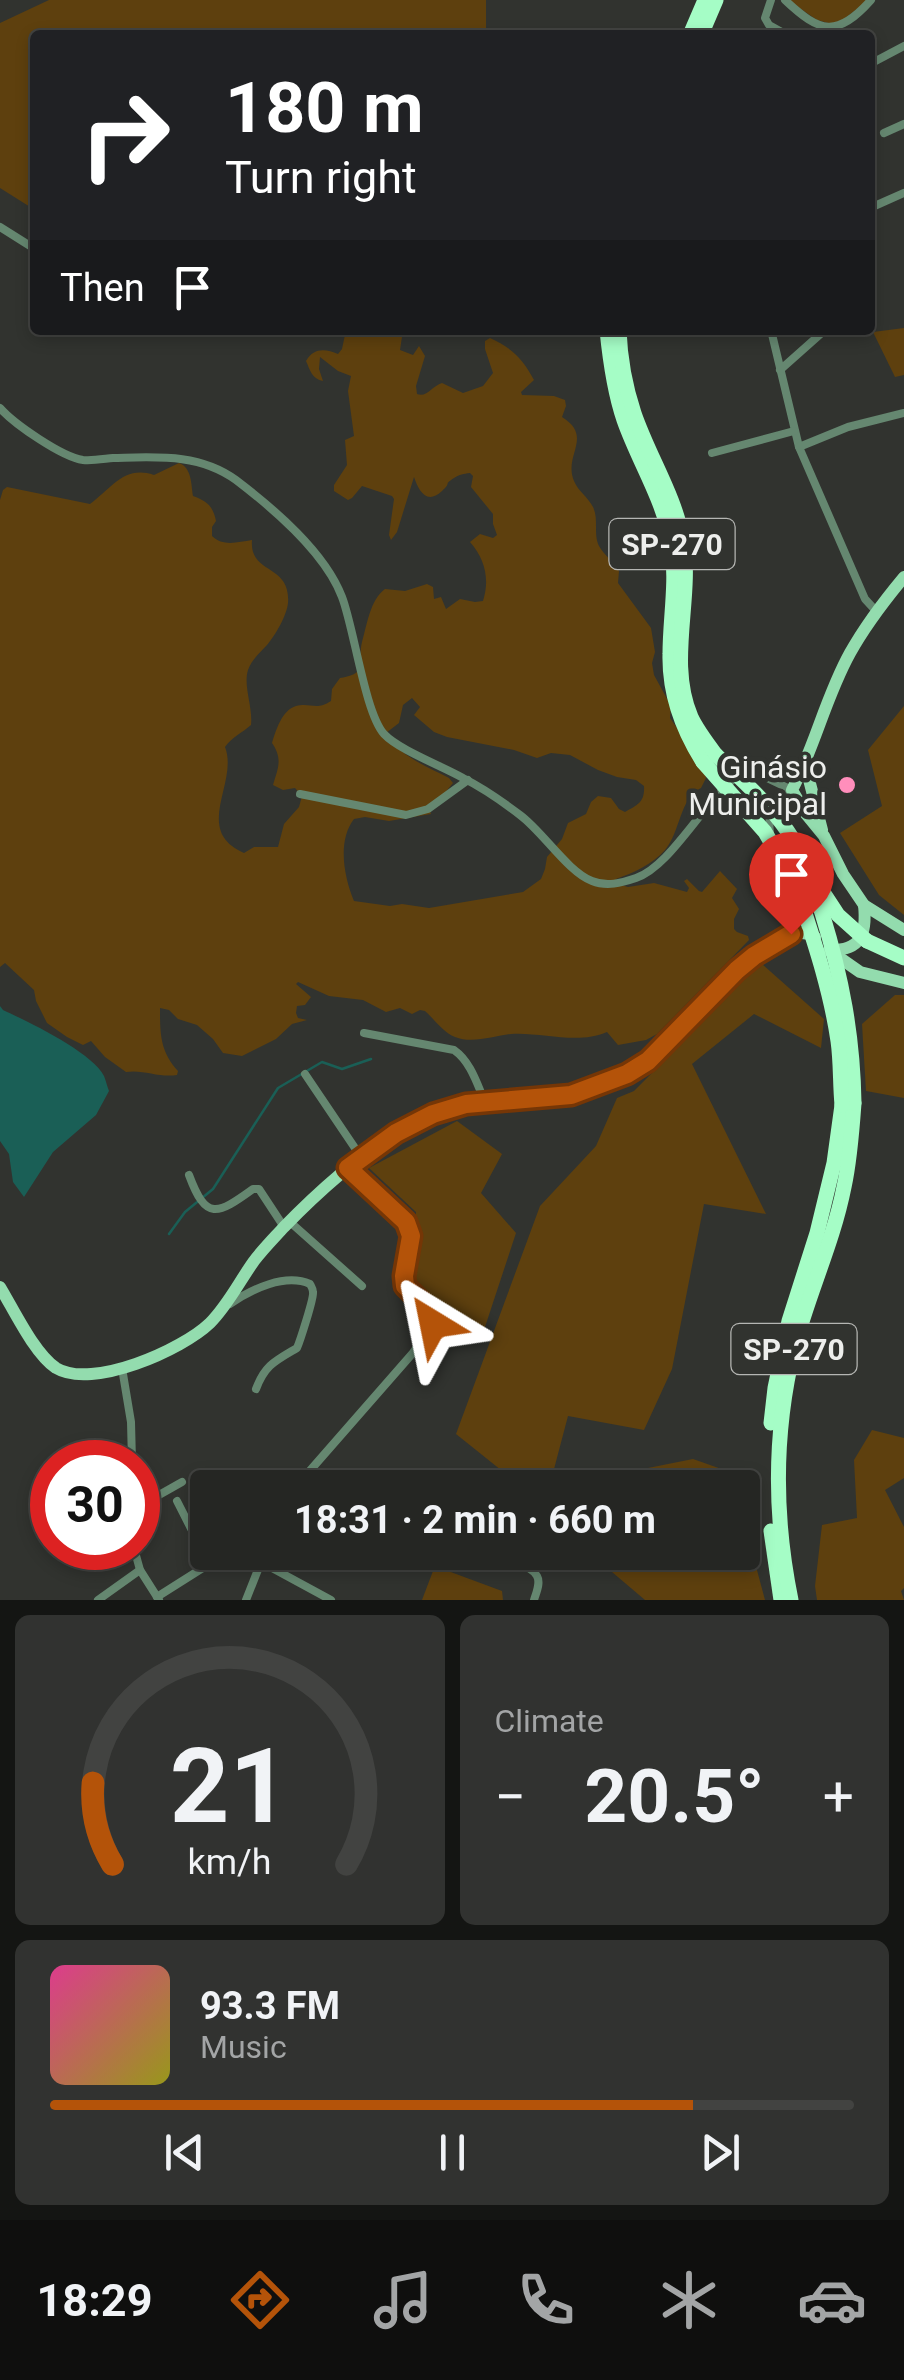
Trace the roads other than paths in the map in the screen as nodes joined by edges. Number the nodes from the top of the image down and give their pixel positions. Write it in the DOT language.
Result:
graph roads {
  1 [pos="705,0"];
  2 [pos="716,0"];
  3 [pos="771,0"];
  4 [pos="785,0"];
  5 [pos="870,0"];
  6 [pos="692,30"];
  7 [pos="703,30"];
  8 [pos="779,30"];
  9 [pos="904,46"];
  10 [pos="875,61"];
  11 [pos="904,124"];
  12 [pos="884,133"];
  13 [pos="904,193"];
  14 [pos="875,206"];
  15 [pos="0,227"];
  16 [pos="30,246"];
  17 [pos="607,335"];
  18 [pos="620,335"];
  19 [pos="772,335"];
  20 [pos="819,335"];
  21 [pos="780,370"];
  22 [pos="0,408"];
  23 [pos="904,413"];
  24 [pos="794,430"];
  25 [pos="799,447"];
  26 [pos="712,453"];
  27 [pos="904,577"];
  28 [pos="876,612"];
  29 [pos="710,758"];
  30 [pos="805,764"];
  31 [pos="468,780"];
  32 [pos="792,790"];
  33 [pos="300,794"];
  34 [pos="824,836"];
  35 [pos="805,861"];
  36 [pos="864,906"];
  37 [pos="899,927"];
  38 [pos="791,934"];
  39 [pos="863,938"];
  40 [pos="829,950"];
  41 [pos="904,958"];
  42 [pos="860,972"];
  43 [pos="904,983"];
  44 [pos="364,1033"];
  45 [pos="305,1074"];
  46 [pos="485,1102"];
  47 [pos="848,1104"];
  48 [pos="362,1158"];
  49 [pos="348,1168"];
  50 [pos="189,1175"];
  51 [pos="287,1224"];
  52 [pos="362,1286"];
  53 [pos="0,1287"];
  54 [pos="222,1309"];
  55 [pos="122,1368"];
  56 [pos="256,1389"];
  57 [pos="131,1440"];
  58 [pos="310,1470"];
  59 [pos="182,1482"];
  60 [pos="160,1495"];
  61 [pos="177,1501"];
  62 [pos="190,1527"];
  63 [pos="140,1570"];
  64 [pos="200,1570"];
  65 [pos="258,1570"];
  66 [pos="284,1570"];
  67 [pos="531,1570"];
  68 [pos="535,1595"];
  69 [pos="158,1599"];
  70 [pos="98,1600"];
  71 [pos="246,1600"];
  72 [pos="331,1600"];
  73 [pos="781,1600"];
  74 [pos="792,1600"];
  1 -- 6 [label="highway"];
  2 -- 7 [label="highway"];
  3 -- 8 [label="street"];
  4 -- 5 [label="street"];
  9 -- 10 [label="street"];
  11 -- 12 [label="street"];
  13 -- 14 [label="street"];
  15 -- 16 [label="street"];
  17 -- 29 [label="highway, SP-270"];
  18 -- 29 [label="highway, SP-270"];
  19 -- 21 [label="street"];
  20 -- 21 [label="street"];
  21 -- 24 [label="street"];
  22 -- 31 [label="street"];
  23 -- 25 [label="street"];
  24 -- 25 [label="street"];
  24 -- 26 [label="street"];
  25 -- 28 [label="street"];
  27 -- 28 [label="main road"];
  28 -- 30 [label="main road"];
  29 -- 35 [label="highway, SP-270, bridge"];
  29 -- 47 [label="highway, SP-270, bridge"];
  30 -- 32 [label="main road"];
  30 -- 34 [label="main road"];
  31 -- 32 [label="street"];
  31 -- 33 [label="street"];
  32 -- 34 [label="main road"];
  32 -- 38 [label="street"];
  34 -- 36 [label="main road"];
  35 -- 39 [label="highway, bridge"];
  35 -- 47 [label="highway, SP-270, bridge"];
  36 -- 37 [label="main road"];
  36 -- 39 [label="main road"];
  37 -- 39 [label="main road"];
  38 -- 40 [label="main road"];
  38 -- 46 [label="main road"];
  39 -- 40 [label="main road"];
  39 -- 41 [label="highway"];
  39 -- 42 [label="main road"];
  40 -- 42 [label="main road"];
  42 -- 43 [label="main road"];
  44 -- 46 [label="street"];
  45 -- 48 [label="street"];
  46 -- 48 [label="main road"];
  47 -- 73 [label="highway, SP-270"];
  47 -- 74 [label="highway, SP-270"];
  48 -- 49 [label="main road"];
  49 -- 51 [label="main road"];
  49 -- 58 [label="street"];
  50 -- 51 [label="street"];
  51 -- 52 [label="street"];
  51 -- 54 [label="main road"];
  53 -- 55 [label="main road"];
  54 -- 55 [label="main road"];
  54 -- 56 [label="street"];
  55 -- 57 [label="street"];
  59 -- 60 [label="street"];
  61 -- 62 [label="street"];
  63 -- 69 [label="street"];
  63 -- 70 [label="street"];
  64 -- 69 [label="street"];
  65 -- 71 [label="street"];
  66 -- 72 [label="street"];
  67 -- 68 [label="street"];
}
